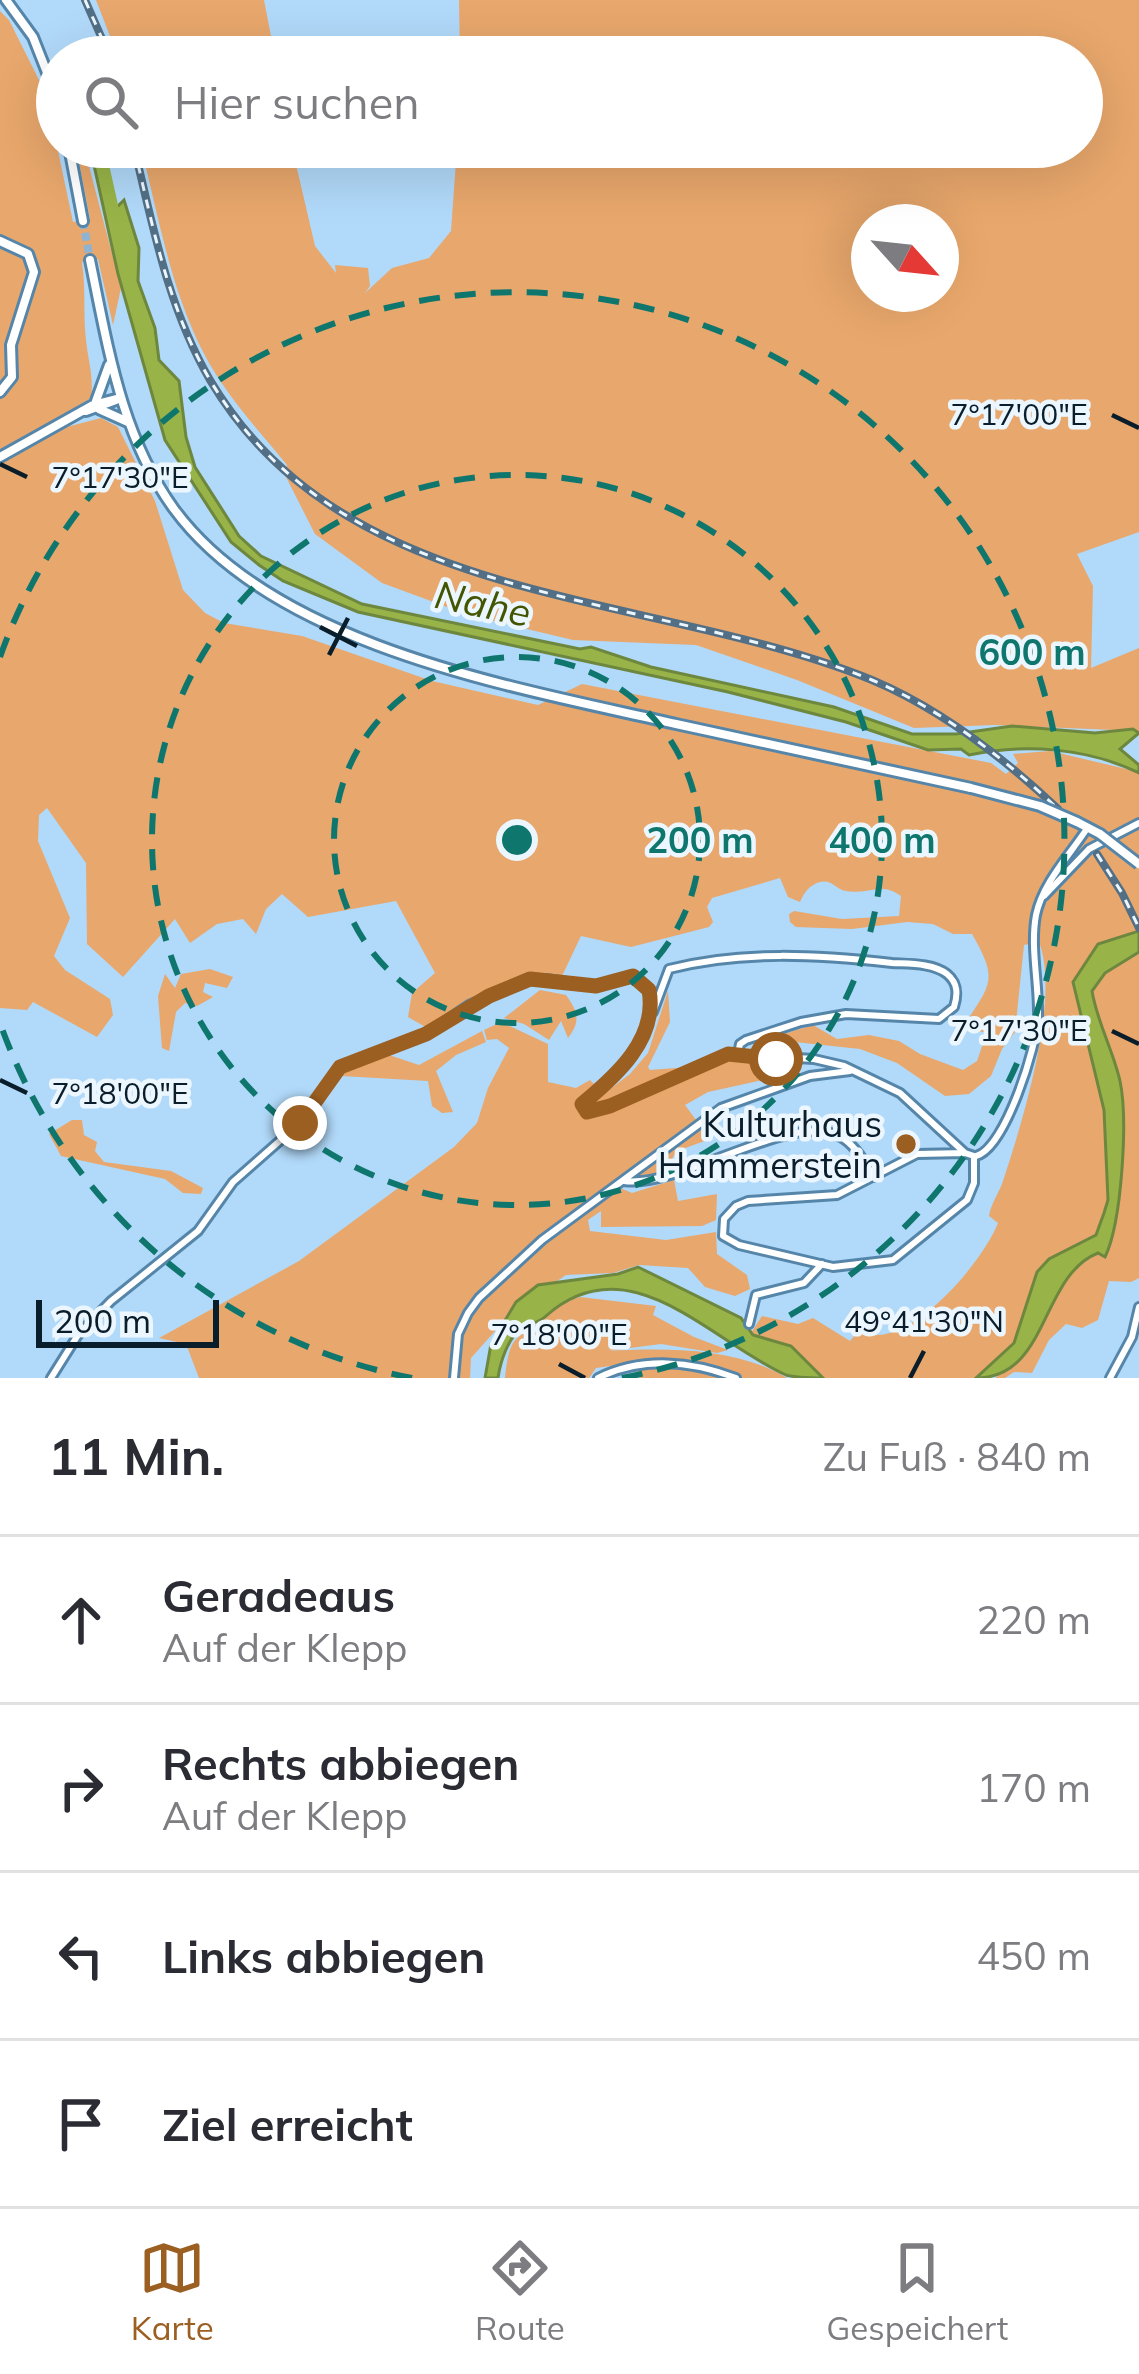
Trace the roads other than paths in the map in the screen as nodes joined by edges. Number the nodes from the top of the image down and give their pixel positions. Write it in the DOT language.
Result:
graph roads {
  1 [pos="5,0"];
  2 [pos="36,45"];
  3 [pos="73,168"];
  4 [pos="83,221"];
  5 [pos="0,241"];
  6 [pos="90,260"];
  7 [pos="110,358"];
  8 [pos="0,392"];
  9 [pos="120,398"];
  10 [pos="95,407"];
  11 [pos="128,422"];
  12 [pos="0,457"];
  13 [pos="1139,823"];
  14 [pos="1088,827"];
  15 [pos="1139,864"];
  16 [pos="1041,898"];
  17 [pos="651,1014"];
  18 [pos="738,1053"];
  19 [pos="850,1071"];
  20 [pos="969,1154"];
  21 [pos="874,1177"];
  22 [pos="624,1181"];
  23 [pos="822,1264"];
  24 [pos="1139,1307"];
  25 [pos="749,1324"];
  26 [pos="51,1378"];
  27 [pos="454,1378"];
  28 [pos="598,1378"];
  29 [pos="736,1378"];
  30 [pos="1110,1378"];
  1 -- 2 [label="main road"];
  3 -- 4 [label="main road"];
  5 -- 8 [label="main road"];
  6 -- 7 [label="main road"];
  7 -- 9 [label="main road"];
  7 -- 10 [label="main road"];
  9 -- 10 [label="main road"];
  9 -- 11 [label="main road"];
  10 -- 11 [label="main road"];
  10 -- 12 [label="main road"];
  11 -- 14 [label="main road, bridge"];
  13 -- 16 [label="street"];
  14 -- 15 [label="main road, bridge"];
  14 -- 16 [label="street"];
  16 -- 20 [label="street"];
  17 -- 18 [label="street"];
  17 -- 18 [label="street"];
  17 -- 26 [label="street"];
  18 -- 19 [label="street"];
  19 -- 20 [label="street"];
  19 -- 22 [label="street"];
  20 -- 21 [label="street"];
  20 -- 23 [label="street"];
  21 -- 22 [label="street"];
  21 -- 23 [label="street"];
  22 -- 27 [label="street"];
  23 -- 25 [label="street"];
  24 -- 30 [label="street"];
  28 -- 29 [label="street"];
}
